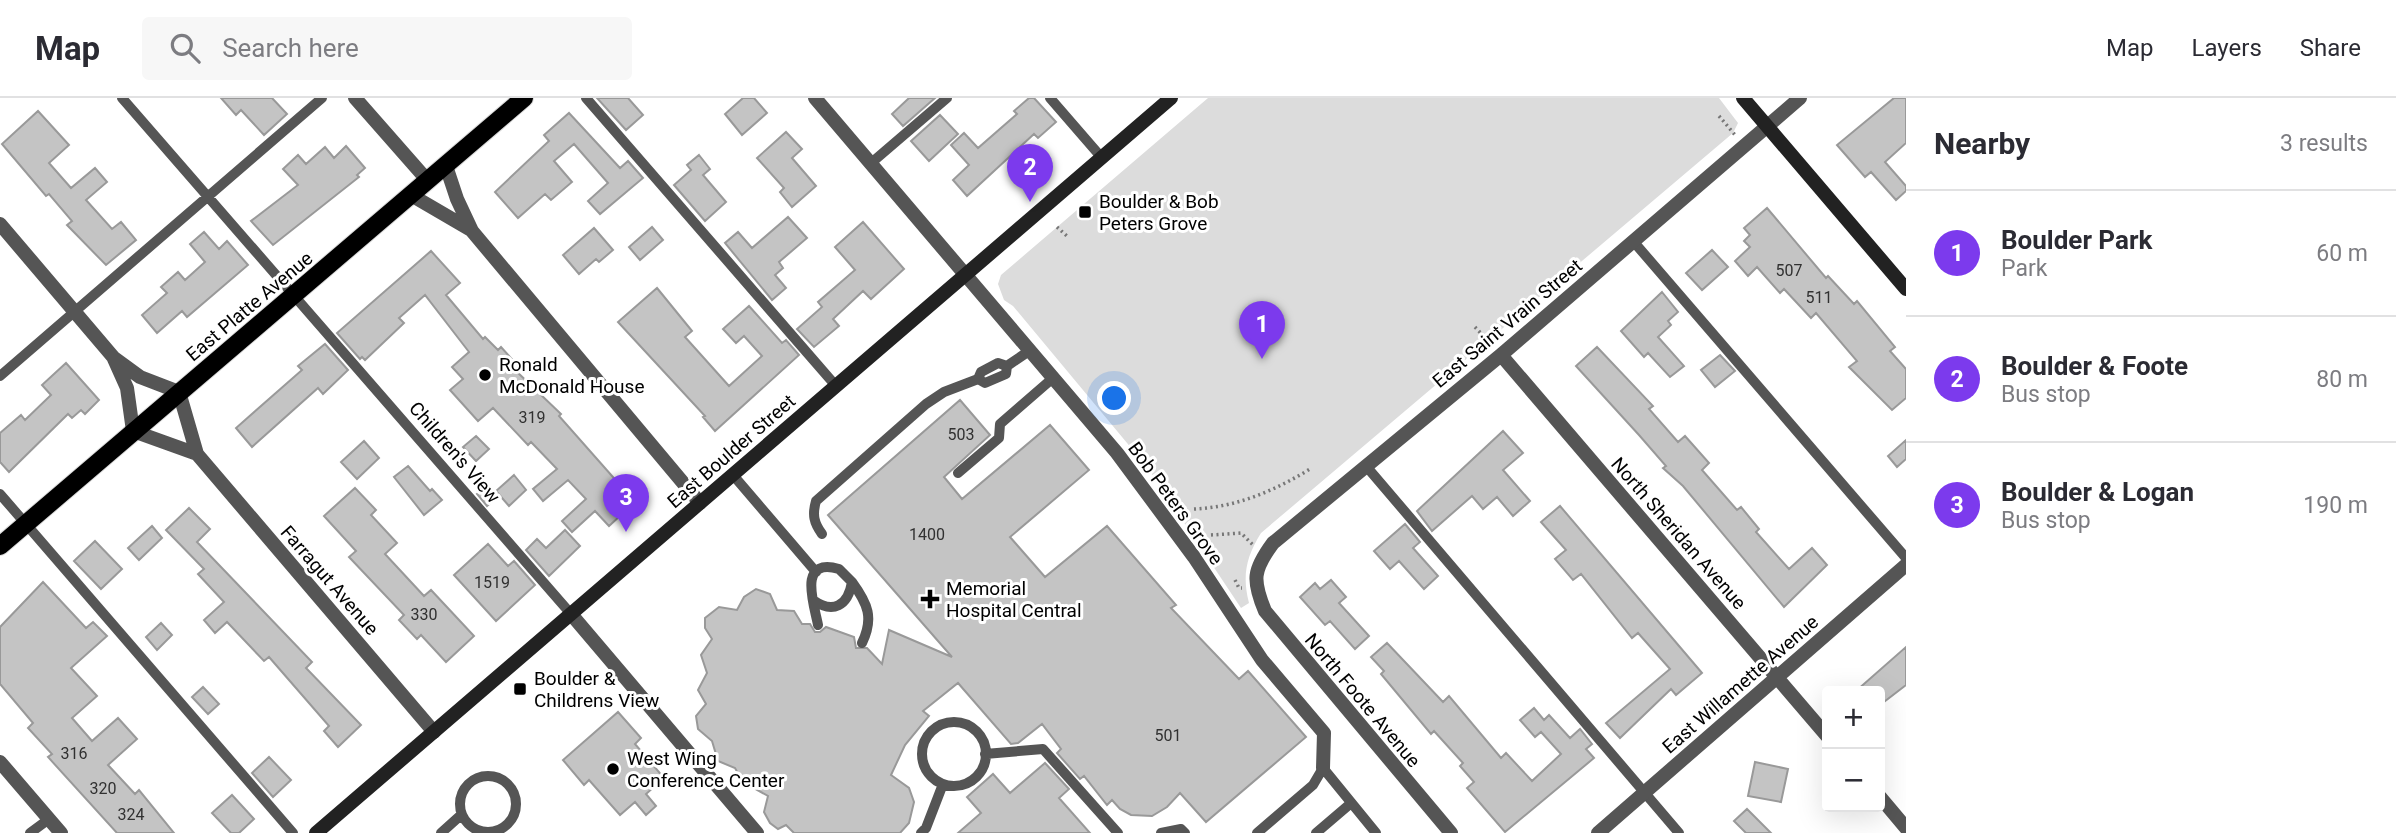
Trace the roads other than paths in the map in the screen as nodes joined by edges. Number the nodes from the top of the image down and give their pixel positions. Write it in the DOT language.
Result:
graph roads {
  1 [pos="122,98"];
  2 [pos="321,98"];
  3 [pos="355,98"];
  4 [pos="524,98"];
  5 [pos="586,98"];
  6 [pos="815,98"];
  7 [pos="947,98"];
  8 [pos="1050,98"];
  9 [pos="1171,98"];
  10 [pos="1743,98"];
  11 [pos="1800,98"];
  12 [pos="1767,126"];
  13 [pos="1101,158"];
  14 [pos="870,164"];
  15 [pos="446,166"];
  16 [pos="428,181"];
  17 [pos="411,195"];
  18 [pos="206,197"];
  19 [pos="0,223"];
  20 [pos="472,231"];
  21 [pos="1633,241"];
  22 [pos="966,275"];
  23 [pos="1906,289"];
  24 [pos="293,298"];
  25 [pos="76,311"];
  26 [pos="1029,351"];
  27 [pos="1501,355"];
  28 [pos="114,358"];
  29 [pos="0,376"];
  30 [pos="1053,378"];
  31 [pos="836,386"];
  32 [pos="180,392"];
  33 [pos="133,431"];
  34 [pos="197,454"];
  35 [pos="1366,466"];
  36 [pos="958,473"];
  37 [pos="733,475"];
  38 [pos="0,494"];
  39 [pos="700,503"];
  40 [pos="26,524"];
  41 [pos="822,534"];
  42 [pos="0,546"];
  43 [pos="1906,558"];
  44 [pos="1906,565"];
  45 [pos="816,572"];
  46 [pos="852,582"];
  47 [pos="1254,586"];
  48 [pos="813,600"];
  49 [pos="571,614"];
  50 [pos="818,625"];
  51 [pos="862,643"];
  52 [pos="1777,677"];
  53 [pos="1822,730"];
  54 [pos="434,732"];
  55 [pos="985,754"];
  56 [pos="0,762"];
  57 [pos="1323,768"];
  58 [pos="943,784"];
  59 [pos="1644,793"];
  60 [pos="1885,803"];
  61 [pos="1350,804"];
  62 [pos="461,815"];
  63 [pos="49,819"];
  64 [pos="1906,828"];
  65 [pos="506,830"];
  66 [pos="443,832"];
  67 [pos="30,833"];
  68 [pos="61,833"];
  69 [pos="293,833"];
  70 [pos="316,833"];
  71 [pos="757,833"];
  72 [pos="921,833"];
  73 [pos="1118,833"];
  74 [pos="1161,833"];
  75 [pos="1185,833"];
  76 [pos="1257,833"];
  77 [pos="1317,833"];
  78 [pos="1376,833"];
  79 [pos="1451,833"];
  80 [pos="1598,833"];
  81 [pos="1679,833"];
  1 -- 18 [label="lane, Children's View"];
  2 -- 18 [label="lane"];
  3 -- 16 [label="street"];
  4 -- 15 [label="main road, East Platte Avenue"];
  5 -- 31 [label="lane"];
  6 -- 14 [label="street"];
  7 -- 14 [label="lane"];
  8 -- 13 [label="lane"];
  9 -- 13 [label="street, East Boulder Street"];
  10 -- 12 [label="street"];
  11 -- 12 [label="street, East Saint Vrain Street"];
  12 -- 21 [label="street, East Saint Vrain Street"];
  12 -- 23 [label="street"];
  13 -- 22 [label="street, East Boulder Street"];
  14 -- 22 [label="street"];
  15 -- 16 [label="main road, East Platte Avenue"];
  15 -- 20 [label="street"];
  16 -- 17 [label="main road, East Platte Avenue"];
  17 -- 20 [label="street"];
  17 -- 24 [label="main road, East Platte Avenue"];
  18 -- 24 [label="lane, Children's View"];
  18 -- 25 [label="lane"];
  19 -- 25 [label="street"];
  20 -- 39 [label="street"];
  21 -- 27 [label="street, East Saint Vrain Street"];
  21 -- 43 [label="lane"];
  22 -- 26 [label="street, Bob Peters Grove"];
  22 -- 31 [label="street, East Boulder Street"];
  24 -- 32 [label="main road, East Platte Avenue"];
  24 -- 49 [label="lane, Children's View"];
  25 -- 28 [label="street"];
  25 -- 29 [label="lane"];
  26 -- 30 [label="street, Bob Peters Grove"];
  26 -- 41 [label="lane"];
  27 -- 35 [label="street, East Saint Vrain Street"];
  27 -- 52 [label="street, North Sheridan Avenue"];
  28 -- 32 [label="street"];
  28 -- 33 [label="street"];
  30 -- 36 [label="lane"];
  30 -- 57 [label="street, Bob Peters Grove"];
  31 -- 37 [label="street, East Boulder Street"];
  32 -- 33 [label="main road, East Platte Avenue"];
  32 -- 34 [label="street, Farragut Avenue"];
  33 -- 34 [label="street, Farragut Avenue"];
  33 -- 40 [label="main road, East Platte Avenue"];
  34 -- 54 [label="street, Farragut Avenue"];
  35 -- 47 [label="street, East Saint Vrain Street"];
  35 -- 59 [label="lane"];
  37 -- 39 [label="street, East Boulder Street"];
  37 -- 45 [label="lane"];
  38 -- 40 [label="lane"];
  39 -- 49 [label="street, East Boulder Street"];
  40 -- 42 [label="main road, East Platte Avenue"];
  40 -- 69 [label="lane"];
  44 -- 52 [label="street, East Willamette Avenue"];
  45 -- 46 [label="lane"];
  45 -- 48 [label="lane"];
  46 -- 48 [label="lane"];
  46 -- 51 [label="lane"];
  47 -- 79 [label="street, North Foote Avenue"];
  48 -- 50 [label="lane"];
  49 -- 54 [label="street, East Boulder Street"];
  49 -- 71 [label="street, Children's View"];
  52 -- 53 [label="street, North Sheridan Avenue"];
  52 -- 59 [label="street, East Willamette Avenue"];
  54 -- 70 [label="street, East Boulder Street"];
  55 -- 58 [label="lane"];
  55 -- 58 [label="lane"];
  55 -- 73 [label="lane"];
  56 -- 63 [label="street"];
  57 -- 61 [label="lane"];
  57 -- 76 [label="lane"];
  58 -- 72 [label="lane"];
  59 -- 80 [label="street, East Willamette Avenue"];
  59 -- 81 [label="lane"];
  60 -- 64 [label="street"];
  61 -- 77 [label="lane"];
  61 -- 78 [label="lane"];
  62 -- 65 [label="lane"];
  62 -- 65 [label="lane"];
  62 -- 66 [label="lane"];
  63 -- 67 [label="lane"];
  63 -- 68 [label="street"];
  74 -- 75 [label="lane"];
}
